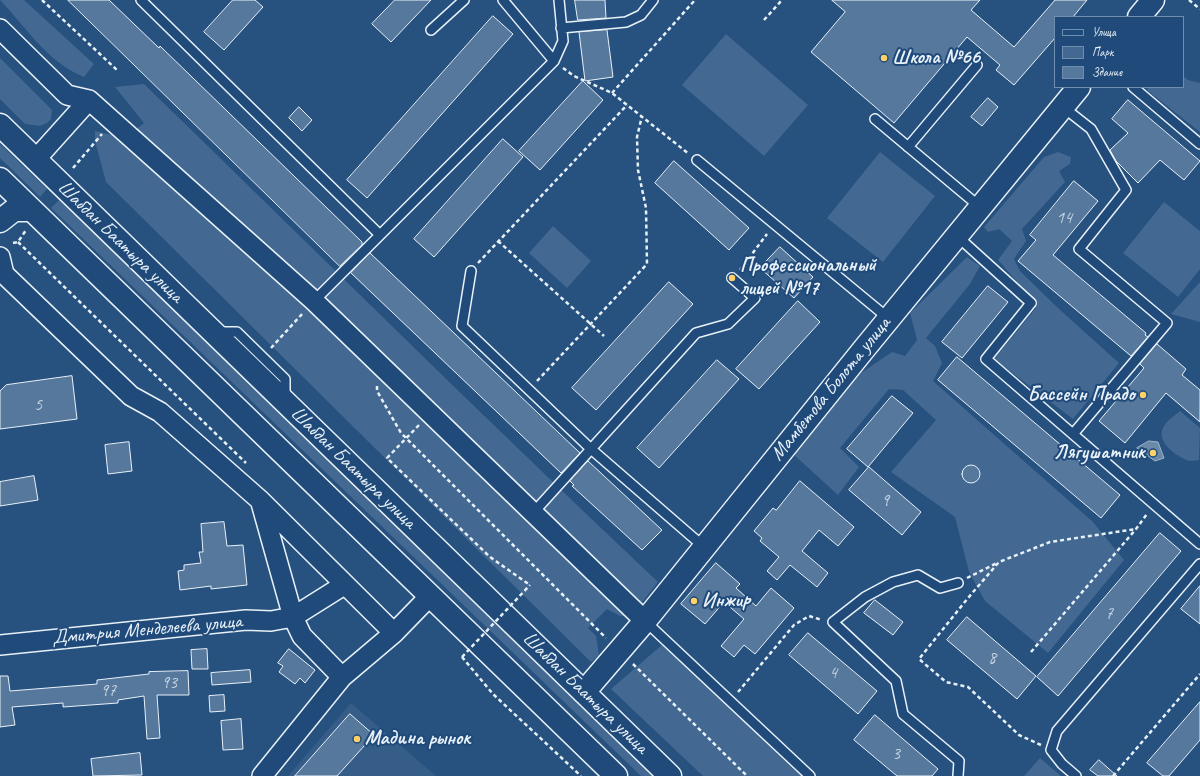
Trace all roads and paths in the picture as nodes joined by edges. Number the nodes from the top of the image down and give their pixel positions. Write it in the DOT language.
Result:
graph roads {
  1 [pos="42,0"];
  2 [pos="141,0"];
  3 [pos="464,0"];
  4 [pos="502,0"];
  5 [pos="558,0"];
  6 [pos="653,0"];
  7 [pos="695,0"];
  8 [pos="782,0"];
  9 [pos="1153,0"];
  10 [pos="1189,0"];
  11 [pos="1200,9"];
  12 [pos="1140,16"];
  13 [pos="764,20"];
  14 [pos="561,28"];
  15 [pos="0,30"];
  16 [pos="431,30"];
  17 [pos="554,61"];
  18 [pos="977,65"];
  19 [pos="117,70"];
  20 [pos="1078,88"];
  21 [pos="1134,88"];
  22 [pos="612,93"];
  23 [pos="89,100"];
  24 [pos="627,105"];
  25 [pos="1063,107"];
  26 [pos="642,116"];
  27 [pos="875,119"];
  28 [pos="0,125"];
  29 [pos="102,134"];
  30 [pos="1200,144"];
  31 [pos="908,147"];
  32 [pos="36,159"];
  33 [pos="697,160"];
  34 [pos="73,168"];
  35 [pos="0,179"];
  36 [pos="980,207"];
  37 [pos="30,218"];
  38 [pos="0,221"];
  39 [pos="775,224"];
  40 [pos="380,235"];
  41 [pos="957,236"];
  42 [pos="498,241"];
  43 [pos="18,242"];
  44 [pos="13,243"];
  45 [pos="0,257"];
  46 [pos="470,271"];
  47 [pos="733,278"];
  48 [pos="314,301"];
  49 [pos="888,318"];
  50 [pos="591,324"];
  51 [pos="213,332"];
  52 [pos="604,336"];
  53 [pos="262,357"];
  54 [pos="380,364"];
  55 [pos="529,390"];
  56 [pos="285,402"];
  57 [pos="430,413"];
  58 [pos="1073,434"];
  59 [pos="406,438"];
  60 [pos="591,449"];
  61 [pos="247,463"];
  62 [pos="261,501"];
  63 [pos="1154,503"];
  64 [pos="534,512"];
  65 [pos="1136,529"];
  66 [pos="1200,544"];
  67 [pos="704,547"];
  68 [pos="999,562"];
  69 [pos="1200,564"];
  70 [pos="958,584"];
  71 [pos="344,585"];
  72 [pos="430,596"];
  73 [pos="293,617"];
  74 [pos="645,621"];
  75 [pos="833,622"];
  76 [pos="394,633"];
  77 [pos="0,634"];
  78 [pos="610,641"];
  79 [pos="9,644"];
  80 [pos="1030,652"];
  81 [pos="630,662"];
  82 [pos="1200,674"];
  83 [pos="342,677"];
  84 [pos="584,692"];
  85 [pos="731,700"];
  86 [pos="1051,750"];
  87 [pos="262,776"];
  88 [pos="581,776"];
  89 [pos="616,776"];
  90 [pos="670,776"];
  91 [pos="747,776"];
  92 [pos="810,776"];
  93 [pos="958,776"];
  94 [pos="1076,776"];
  95 [pos="1113,776"];
  1 -- 19 [label="path"];
  2 -- 40 [label="lane"];
  3 -- 16 [label="lane"];
  4 -- 17 [label="lane"];
  5 -- 14 [label="lane"];
  6 -- 14 [label="lane"];
  7 -- 22 [label="path"];
  8 -- 13 [label="path"];
  9 -- 12 [label="main road"];
  10 -- 11 [label="path"];
  14 -- 17 [label="lane"];
  15 -- 23 [label="street"];
  17 -- 22 [label="path"];
  17 -- 40 [label="lane"];
  18 -- 31 [label="lane"];
  20 -- 25 [label="main road, Мамбетова Болота улица"];
  21 -- 30 [label="lane"];
  22 -- 24 [label="path"];
  23 -- 32 [label="street"];
  23 -- 48 [label="street"];
  24 -- 26 [label="path"];
  24 -- 42 [label="path"];
  25 -- 36 [label="main road, Мамбетова Болота улица"];
  25 -- 58 [label="lane"];
  26 -- 33 [label="path"];
  26 -- 50 [label="path"];
  27 -- 31 [label="lane"];
  28 -- 32 [label="main road, Шабдан Баатыра улица"];
  29 -- 34 [label="path"];
  31 -- 36 [label="lane"];
  32 -- 51 [label="main road, Шабдан Баатыра улица"];
  33 -- 39 [label="lane"];
  35 -- 37 [label="main road, Шабдан Баатыра улица"];
  36 -- 41 [label="main road, Мамбетова Болота улица"];
  37 -- 38 [label="main road"];
  37 -- 43 [label="path"];
  37 -- 72 [label="main road, Шабдан Баатыра улица"];
  39 -- 47 [label="path"];
  39 -- 49 [label="lane"];
  40 -- 48 [label="lane"];
  41 -- 49 [label="main road, Мамбетова Болота улица"];
  41 -- 58 [label="lane"];
  42 -- 46 [label="path"];
  42 -- 50 [label="path"];
  43 -- 44 [label="path"];
  43 -- 61 [label="path"];
  45 -- 62 [label="street"];
  46 -- 55 [label="lane"];
  47 -- 60 [label="lane"];
  48 -- 53 [label="path"];
  48 -- 54 [label="street"];
  49 -- 67 [label="main road, Мамбетова Болота улица"];
  50 -- 52 [label="path"];
  50 -- 55 [label="path"];
  51 -- 53 [label="lane"];
  51 -- 56 [label="main road, Шабдан Баатыра улица"];
  53 -- 56 [label="lane"];
  54 -- 57 [label="street"];
  54 -- 59 [label="path"];
  55 -- 60 [label="lane"];
  56 -- 84 [label="main road, Шабдан Баатыра улица"];
  57 -- 59 [label="path"];
  57 -- 64 [label="street"];
  58 -- 63 [label="lane"];
  59 -- 78 [label="path"];
  59 -- 88 [label="path, bridge"];
  60 -- 64 [label="lane"];
  60 -- 67 [label="lane"];
  62 -- 71 [label="street"];
  62 -- 73 [label="street"];
  63 -- 65 [label="path"];
  63 -- 66 [label="lane"];
  64 -- 74 [label="street"];
  65 -- 68 [label="path"];
  65 -- 80 [label="path"];
  67 -- 74 [label="main road, Мамбетова Болота улица"];
  68 -- 70 [label="path"];
  68 -- 86 [label="path"];
  69 -- 86 [label="lane"];
  70 -- 75 [label="lane"];
  71 -- 73 [label="street"];
  71 -- 76 [label="street"];
  72 -- 76 [label="street"];
  72 -- 89 [label="main road, Шабдан Баатыра улица"];
  73 -- 79 [label="street, Дмитрия Менделеева улица"];
  73 -- 83 [label="street"];
  74 -- 84 [label="main road, Мамбетова Болота улица"];
  74 -- 85 [label="lane"];
  75 -- 85 [label="path"];
  75 -- 93 [label="lane"];
  76 -- 83 [label="street"];
  77 -- 79 [label="street"];
  81 -- 91 [label="path"];
  82 -- 95 [label="path"];
  83 -- 87 [label="street"];
  84 -- 90 [label="main road, Шабдан Баатыра улица"];
  85 -- 92 [label="lane"];
  86 -- 94 [label="lane"];
}
